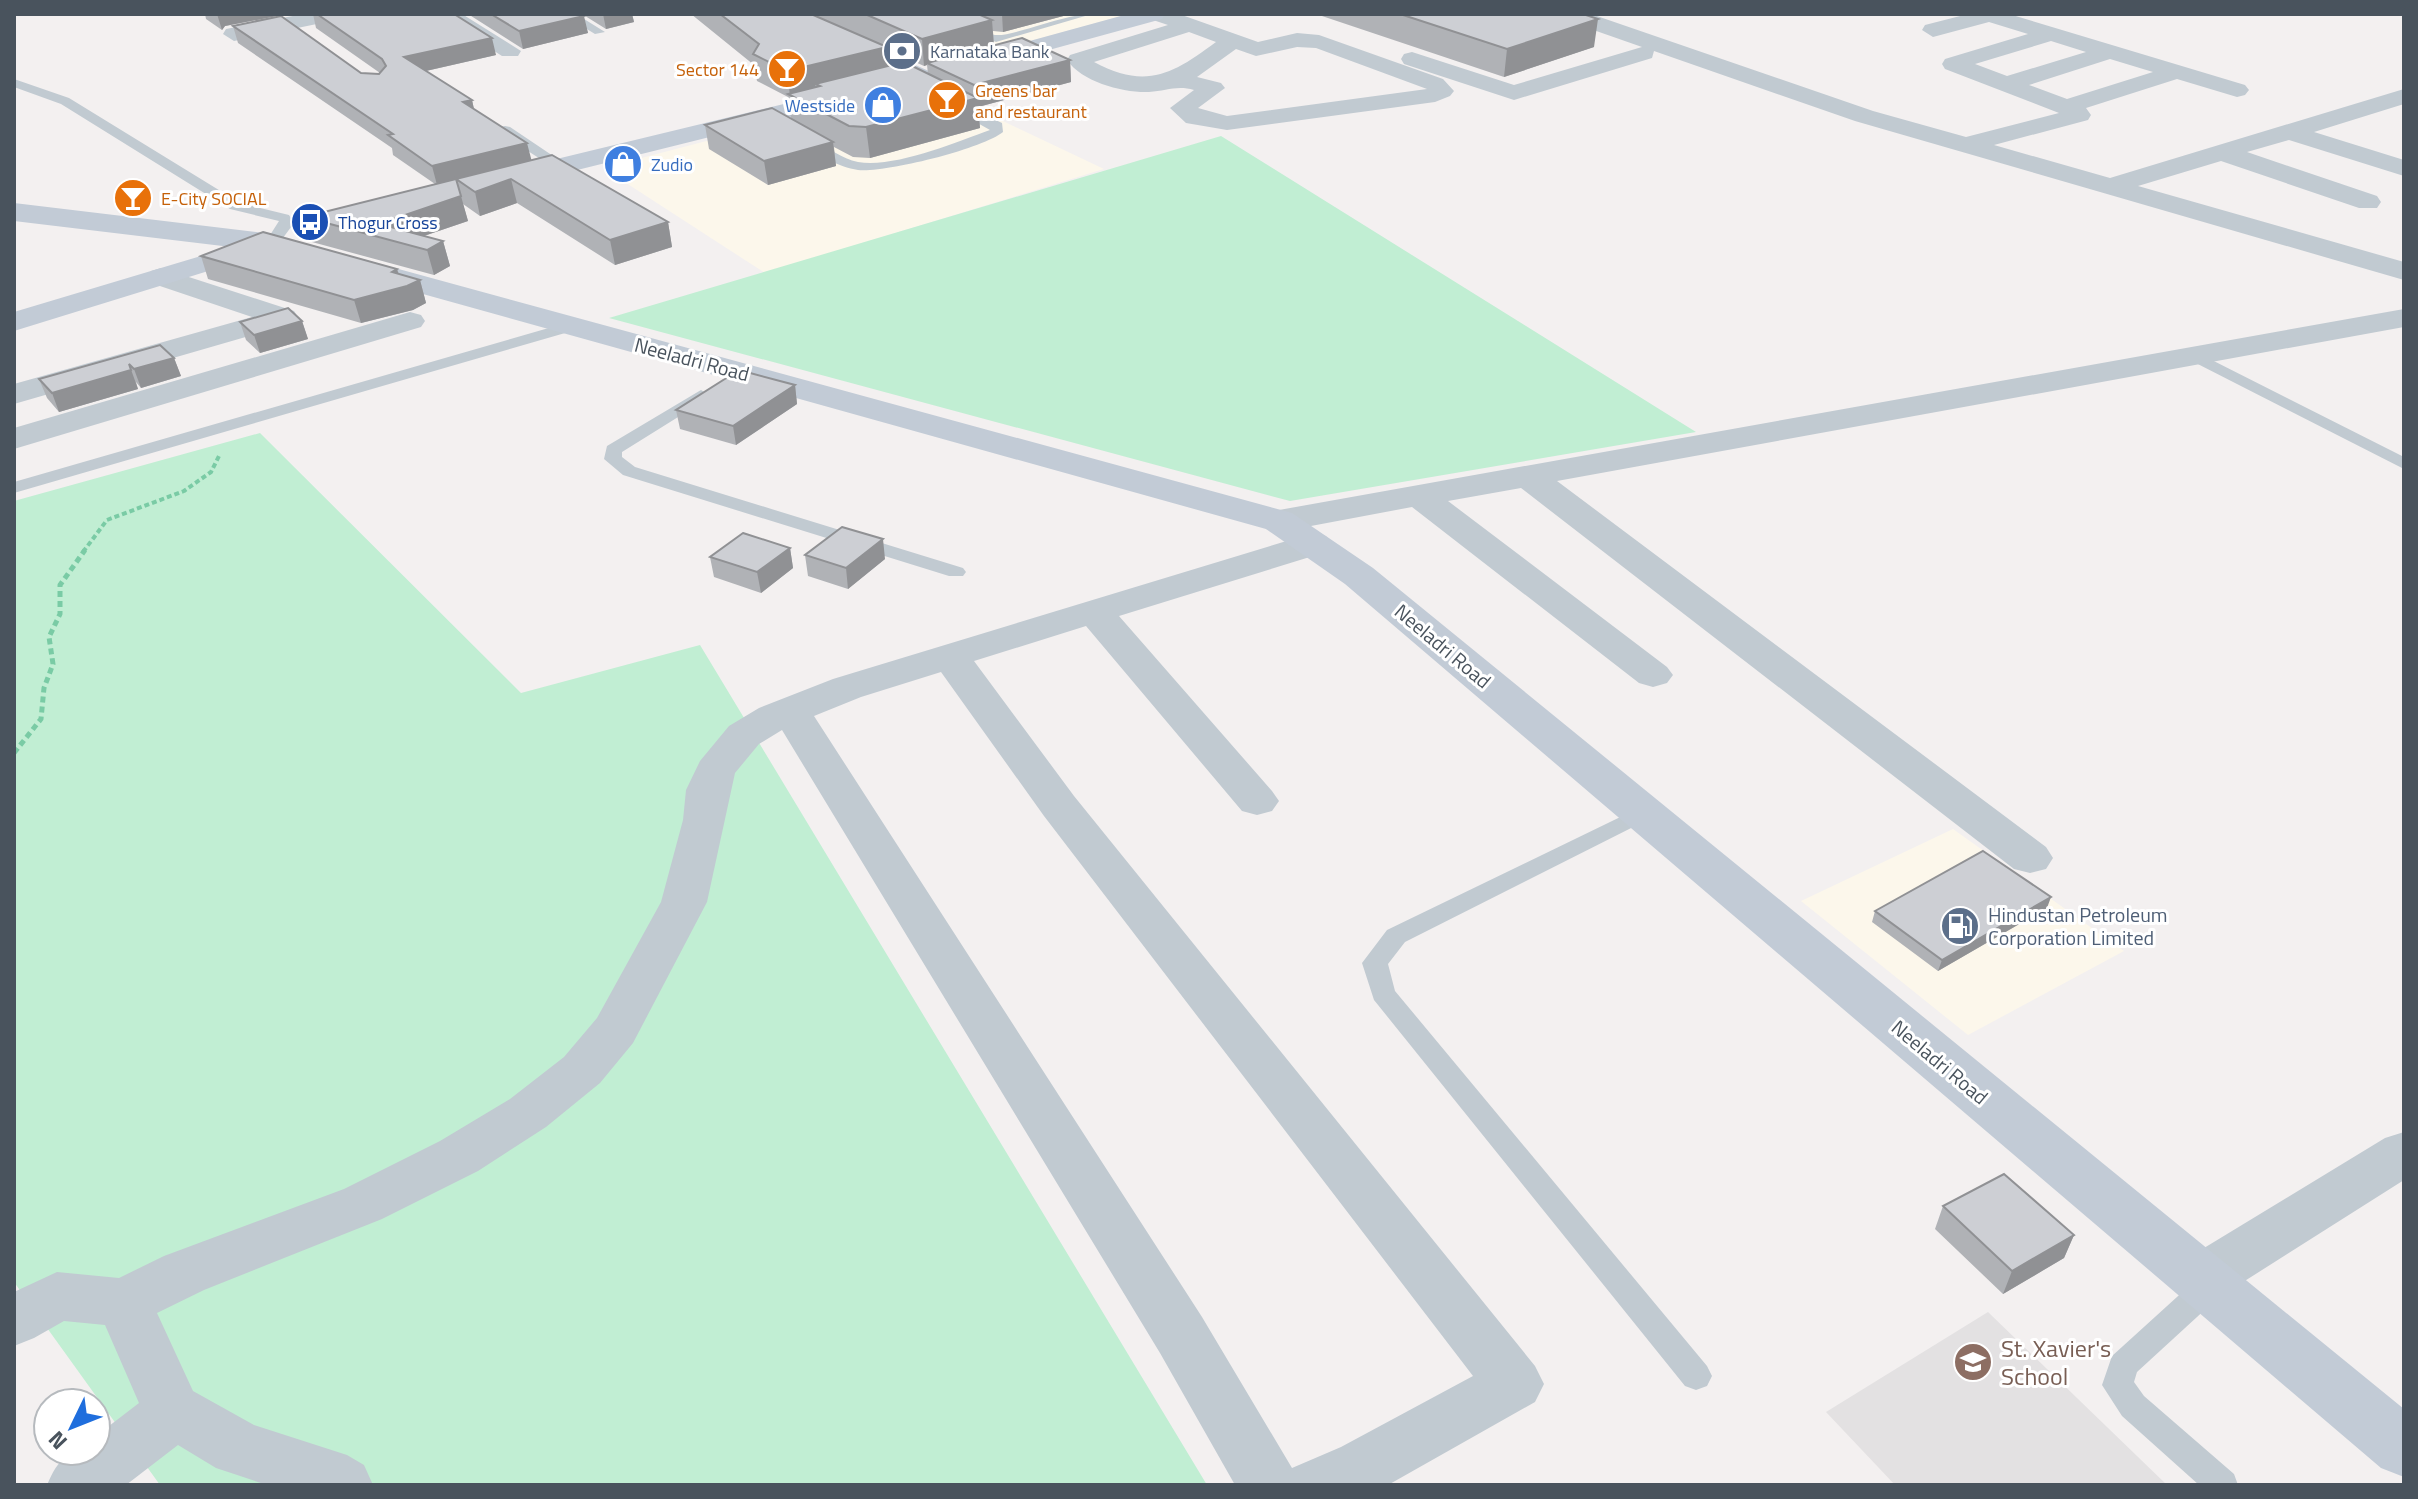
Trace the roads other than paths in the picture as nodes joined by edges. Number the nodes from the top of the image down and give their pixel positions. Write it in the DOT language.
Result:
graph roads {
  1 [pos="336,14"];
  2 [pos="447,14"];
  3 [pos="568,14"];
  4 [pos="782,14"];
  5 [pos="929,14"];
  6 [pos="1086,14"];
  7 [pos="1987,14"];
  8 [pos="1559,18"];
  9 [pos="1289,19"];
  10 [pos="1161,21"];
  11 [pos="291,23"];
  12 [pos="1933,30"];
  13 [pos="599,32"];
  14 [pos="234,34"];
  15 [pos="2050,34"];
  16 [pos="1004,37"];
  17 [pos="1233,40"];
  18 [pos="315,41"];
  19 [pos="1031,47"];
  20 [pos="1256,49"];
  21 [pos="510,51"];
  22 [pos="2108,52"];
  23 [pos="2173,73"];
  24 [pos="1180,79"];
  25 [pos="14,83"];
  26 [pos="2004,85"];
  27 [pos="921,86"];
  28 [pos="1213,88"];
  29 [pos="2237,90"];
  30 [pos="2404,96"];
  31 [pos="2066,107"];
  32 [pos="2361,108"];
  33 [pos="2404,121"];
  34 [pos="497,125"];
  35 [pos="2287,131"];
  36 [pos="802,138"];
  37 [pos="1965,145"];
  38 [pos="2221,152"];
  39 [pos="561,166"];
  40 [pos="2404,168"];
  41 [pos="486,184"];
  42 [pos="2112,186"];
  43 [pos="2368,202"];
  44 [pos="14,212"];
  45 [pos="291,237"];
  46 [pos="2404,271"];
  47 [pos="161,277"];
  48 [pos="2404,318"];
  49 [pos="410,321"];
  50 [pos="14,322"];
  51 [pos="573,326"];
  52 [pos="2192,355"];
  53 [pos="740,372"];
  54 [pos="14,394"];
  55 [pos="14,439"];
  56 [pos="2404,464"];
  57 [pos="1529,477"];
  58 [pos="14,488"];
  59 [pos="1418,495"];
  60 [pos="1296,532"];
  61 [pos="956,572"];
  62 [pos="1095,613"];
  63 [pos="950,656"];
  64 [pos="1653,675"];
  65 [pos="790,710"];
  66 [pos="1257,801"];
  67 [pos="1643,813"];
  68 [pos="2030,858"];
  69 [pos="2404,1153"];
  70 [pos="2205,1282"];
  71 [pos="124,1303"];
  72 [pos="14,1321"];
  73 [pos="1696,1376"];
  74 [pos="172,1410"];
  75 [pos="2404,1448"];
  76 [pos="78,1485"];
  77 [pos="342,1485"];
  78 [pos="1269,1485"];
  79 [pos="1316,1485"];
  80 [pos="2222,1485"];
  1 -- 11 [label="street"];
  2 -- 21 [label="street"];
  3 -- 13 [label="lane"];
  4 -- 27 [label="main road"];
  5 -- 16 [label="lane"];
  6 -- 16 [label="lane"];
  7 -- 12 [label="street"];
  7 -- 15 [label="street"];
  8 -- 9 [label="street"];
  8 -- 37 [label="street"];
  10 -- 17 [label="street"];
  10 -- 19 [label="main road"];
  10 -- 24 [label="street"];
  11 -- 14 [label="street"];
  11 -- 18 [label="street"];
  15 -- 22 [label="street"];
  15 -- 26 [label="street"];
  16 -- 19 [label="lane"];
  17 -- 20 [label="street"];
  17 -- 24 [label="street"];
  19 -- 27 [label="main road"];
  20 -- 28 [label="street"];
  20 -- 28 [label="street"];
  22 -- 23 [label="street"];
  22 -- 26 [label="street"];
  23 -- 29 [label="street"];
  23 -- 31 [label="street"];
  24 -- 28 [label="street"];
  25 -- 45 [label="lane"];
  26 -- 31 [label="street"];
  27 -- 36 [label="lane"];
  27 -- 39 [label="main road"];
  30 -- 32 [label="street"];
  31 -- 37 [label="street"];
  32 -- 33 [label="street"];
  32 -- 35 [label="street"];
  34 -- 39 [label="lane"];
  35 -- 38 [label="street"];
  35 -- 40 [label="street"];
  37 -- 42 [label="street"];
  38 -- 42 [label="street"];
  38 -- 43 [label="street"];
  39 -- 41 [label="main road"];
  42 -- 46 [label="street"];
  44 -- 45 [label="main road, Neeladri Road"];
  45 -- 47 [label="main road"];
  45 -- 51 [label="main road, Neeladri Road"];
  47 -- 50 [label="main road"];
  47 -- 54 [label="street"];
  48 -- 52 [label="street"];
  49 -- 55 [label="street"];
  51 -- 53 [label="main road, Neeladri Road"];
  51 -- 58 [label="lane"];
  52 -- 56 [label="lane"];
  52 -- 57 [label="street"];
  53 -- 60 [label="main road, Neeladri Road"];
  53 -- 61 [label="lane"];
  57 -- 59 [label="street"];
  57 -- 68 [label="street"];
  59 -- 60 [label="street"];
  59 -- 64 [label="street"];
  60 -- 62 [label="street"];
  60 -- 67 [label="main road, Neeladri Road"];
  62 -- 63 [label="street"];
  62 -- 66 [label="street"];
  63 -- 65 [label="street"];
  63 -- 79 [label="street"];
  65 -- 71 [label="street"];
  65 -- 78 [label="street"];
  67 -- 70 [label="main road, Neeladri Road"];
  67 -- 73 [label="lane"];
  69 -- 70 [label="street"];
  70 -- 75 [label="main road, Neeladri Road"];
  70 -- 80 [label="lane"];
  71 -- 72 [label="street"];
  71 -- 74 [label="street"];
  74 -- 76 [label="street"];
  74 -- 77 [label="street"];
}
